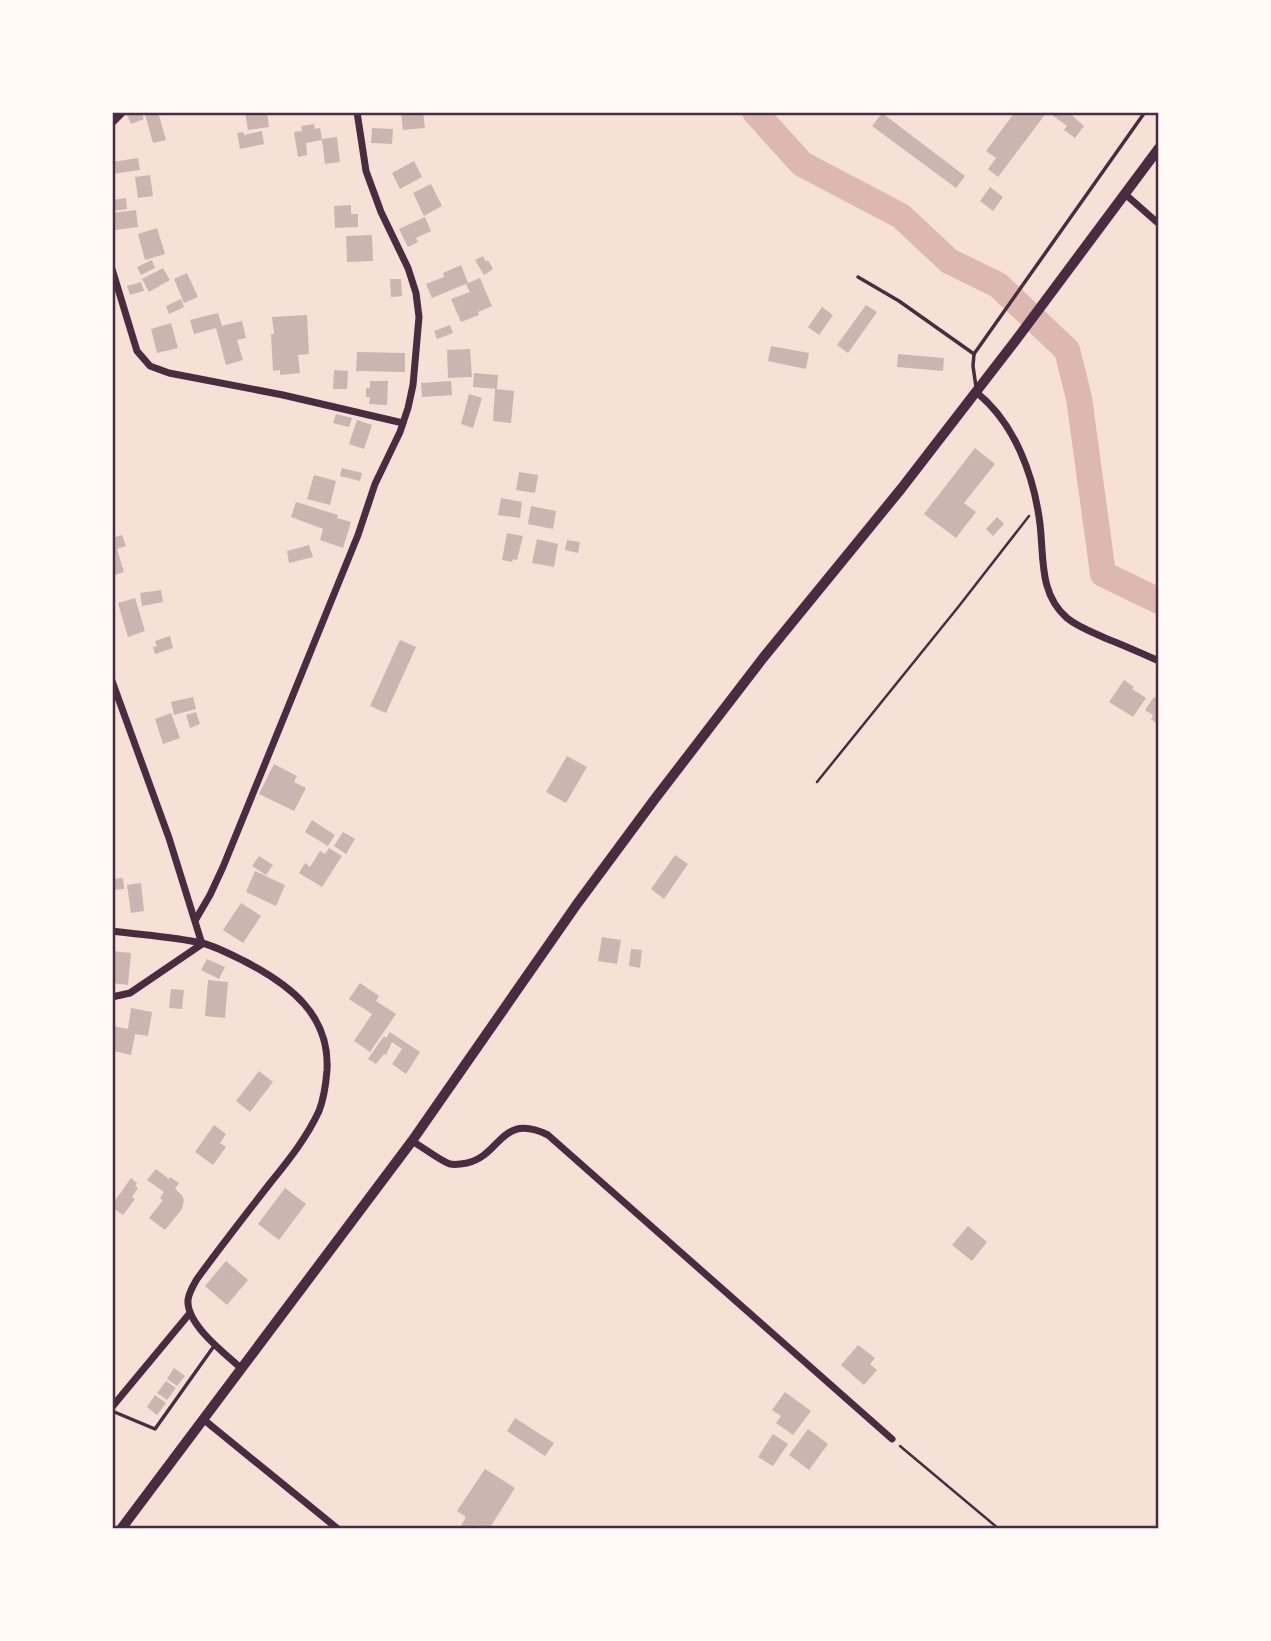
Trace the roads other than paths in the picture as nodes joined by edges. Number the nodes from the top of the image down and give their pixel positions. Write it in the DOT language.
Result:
graph roads {
  1 [pos="123,112"];
  2 [pos="357,112"];
  3 [pos="1145,112"];
  4 [pos="112,123"];
  5 [pos="1159,148"];
  6 [pos="1125,194"];
  7 [pos="1159,224"];
  8 [pos="112,269"];
  9 [pos="858,277"];
  10 [pos="974,354"];
  11 [pos="976,392"];
  12 [pos="403,423"];
  13 [pos="1159,661"];
  14 [pos="112,681"];
  15 [pos="196,919"];
  16 [pos="112,931"];
  17 [pos="202,944"];
  18 [pos="112,997"];
  19 [pos="412,1141"];
  20 [pos="191,1313"];
  21 [pos="215,1345"];
  22 [pos="240,1368"];
  23 [pos="112,1409"];
  24 [pos="203,1419"];
  25 [pos="892,1440"];
  26 [pos="121,1529"];
  27 [pos="338,1529"];
  1 -- 4 [label="street"];
  2 -- 12 [label="street"];
  3 -- 10 [label="lane"];
  5 -- 6 [label="main road"];
  6 -- 7 [label="street"];
  6 -- 11 [label="main road"];
  8 -- 12 [label="street"];
  9 -- 10 [label="lane"];
  10 -- 11 [label="lane"];
  11 -- 13 [label="street"];
  11 -- 19 [label="main road"];
  12 -- 15 [label="street"];
  14 -- 15 [label="street"];
  15 -- 17 [label="street"];
  16 -- 17 [label="street"];
  17 -- 18 [label="street"];
  17 -- 20 [label="street"];
  19 -- 22 [label="main road"];
  19 -- 25 [label="street"];
  20 -- 21 [label="street"];
  20 -- 23 [label="street"];
  21 -- 22 [label="street"];
  21 -- 23 [label="lane"];
  22 -- 24 [label="main road"];
  24 -- 26 [label="main road"];
  24 -- 27 [label="street"];
}
